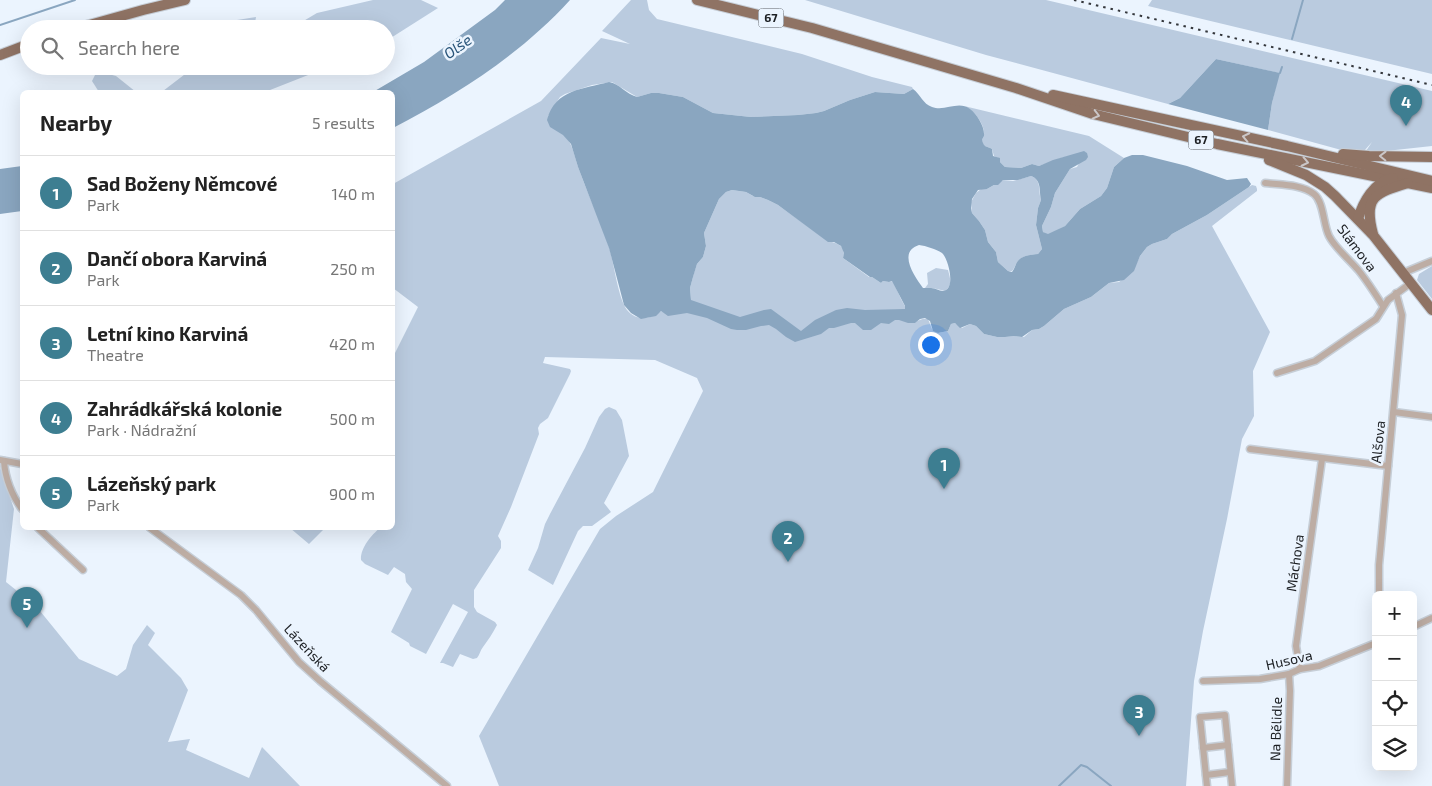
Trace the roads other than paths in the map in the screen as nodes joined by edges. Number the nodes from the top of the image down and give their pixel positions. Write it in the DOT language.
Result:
graph roads {
  1 [pos="186,0"];
  2 [pos="697,0"];
  3 [pos="105,20"];
  4 [pos="20,47"];
  5 [pos="0,55"];
  6 [pos="1016,88"];
  7 [pos="1217,144"];
  8 [pos="1310,151"];
  9 [pos="1432,157"];
  10 [pos="1389,178"];
  11 [pos="1410,179"];
  12 [pos="1432,180"];
  13 [pos="1265,183"];
  14 [pos="1432,188"];
  15 [pos="1358,219"];
  16 [pos="1373,235"];
  17 [pos="1432,261"];
  18 [pos="1403,274"];
  19 [pos="1410,283"];
  20 [pos="1396,293"];
  21 [pos="1383,306"];
  22 [pos="1432,310"];
  23 [pos="1277,373"];
  24 [pos="1394,412"];
  25 [pos="1432,417"];
  26 [pos="1250,450"];
  27 [pos="1322,459"];
  28 [pos="2,460"];
  29 [pos="20,464"];
  30 [pos="1388,466"];
  31 [pos="20,505"];
  32 [pos="40,530"];
  33 [pos="153,530"];
  34 [pos="83,570"];
  35 [pos="1379,591"];
  36 [pos="1432,618"];
  37 [pos="1417,625"];
  38 [pos="1372,645"];
  39 [pos="1300,669"];
  40 [pos="1289,674"];
  41 [pos="1203,681"];
  42 [pos="1228,745"];
  43 [pos="1203,748"];
  44 [pos="1230,772"];
  45 [pos="1206,775"];
  46 [pos="447,786"];
  47 [pos="1207,786"];
  48 [pos="1232,786"];
  49 [pos="1287,786"];
  1 -- 3 [label="main road"];
  2 -- 6 [label="main road, 67"];
  4 -- 5 [label="main road"];
  6 -- 7 [label="main road, 67, one-way"];
  8 -- 6 [label="main road, 67, one-way"];
  7 -- 10 [label="main road, 67, one-way"];
  7 -- 15 [label="main road"];
  9 -- 8 [label="main road, one-way"];
  8 -- 11 [label="main road, 67"];
  10 -- 11 [label="main road, 67"];
  10 -- 15 [label="main road"];
  11 -- 12 [label="main road, 67"];
  11 -- 14 [label="main road, 67"];
  11 -- 16 [label="main road, 67"];
  13 -- 21 [label="street, Slámova"];
  15 -- 16 [label="main road"];
  16 -- 18 [label="main road"];
  17 -- 18 [label="street"];
  18 -- 19 [label="main road"];
  19 -- 20 [label="street"];
  19 -- 22 [label="main road"];
  20 -- 21 [label="street"];
  20 -- 24 [label="street, Alšova"];
  21 -- 23 [label="street"];
  24 -- 25 [label="street"];
  24 -- 30 [label="street, Alšova"];
  26 -- 27 [label="street"];
  27 -- 30 [label="street"];
  27 -- 39 [label="street, Máchova"];
  28 -- 29 [label="street"];
  28 -- 31 [label="street"];
  30 -- 35 [label="street, Alšova"];
  32 -- 34 [label="street"];
  33 -- 46 [label="street, Lázeňská"];
  36 -- 37 [label="street"];
  38 -- 39 [label="street, Husova"];
  39 -- 40 [label="street, Husova"];
  40 -- 41 [label="street, Husova"];
  40 -- 49 [label="street, Na Bělidle"];
  42 -- 43 [label="street"];
  42 -- 43 [label="street"];
  42 -- 44 [label="street"];
  43 -- 45 [label="street"];
  44 -- 45 [label="street"];
  44 -- 48 [label="street"];
  45 -- 47 [label="street"];
}
